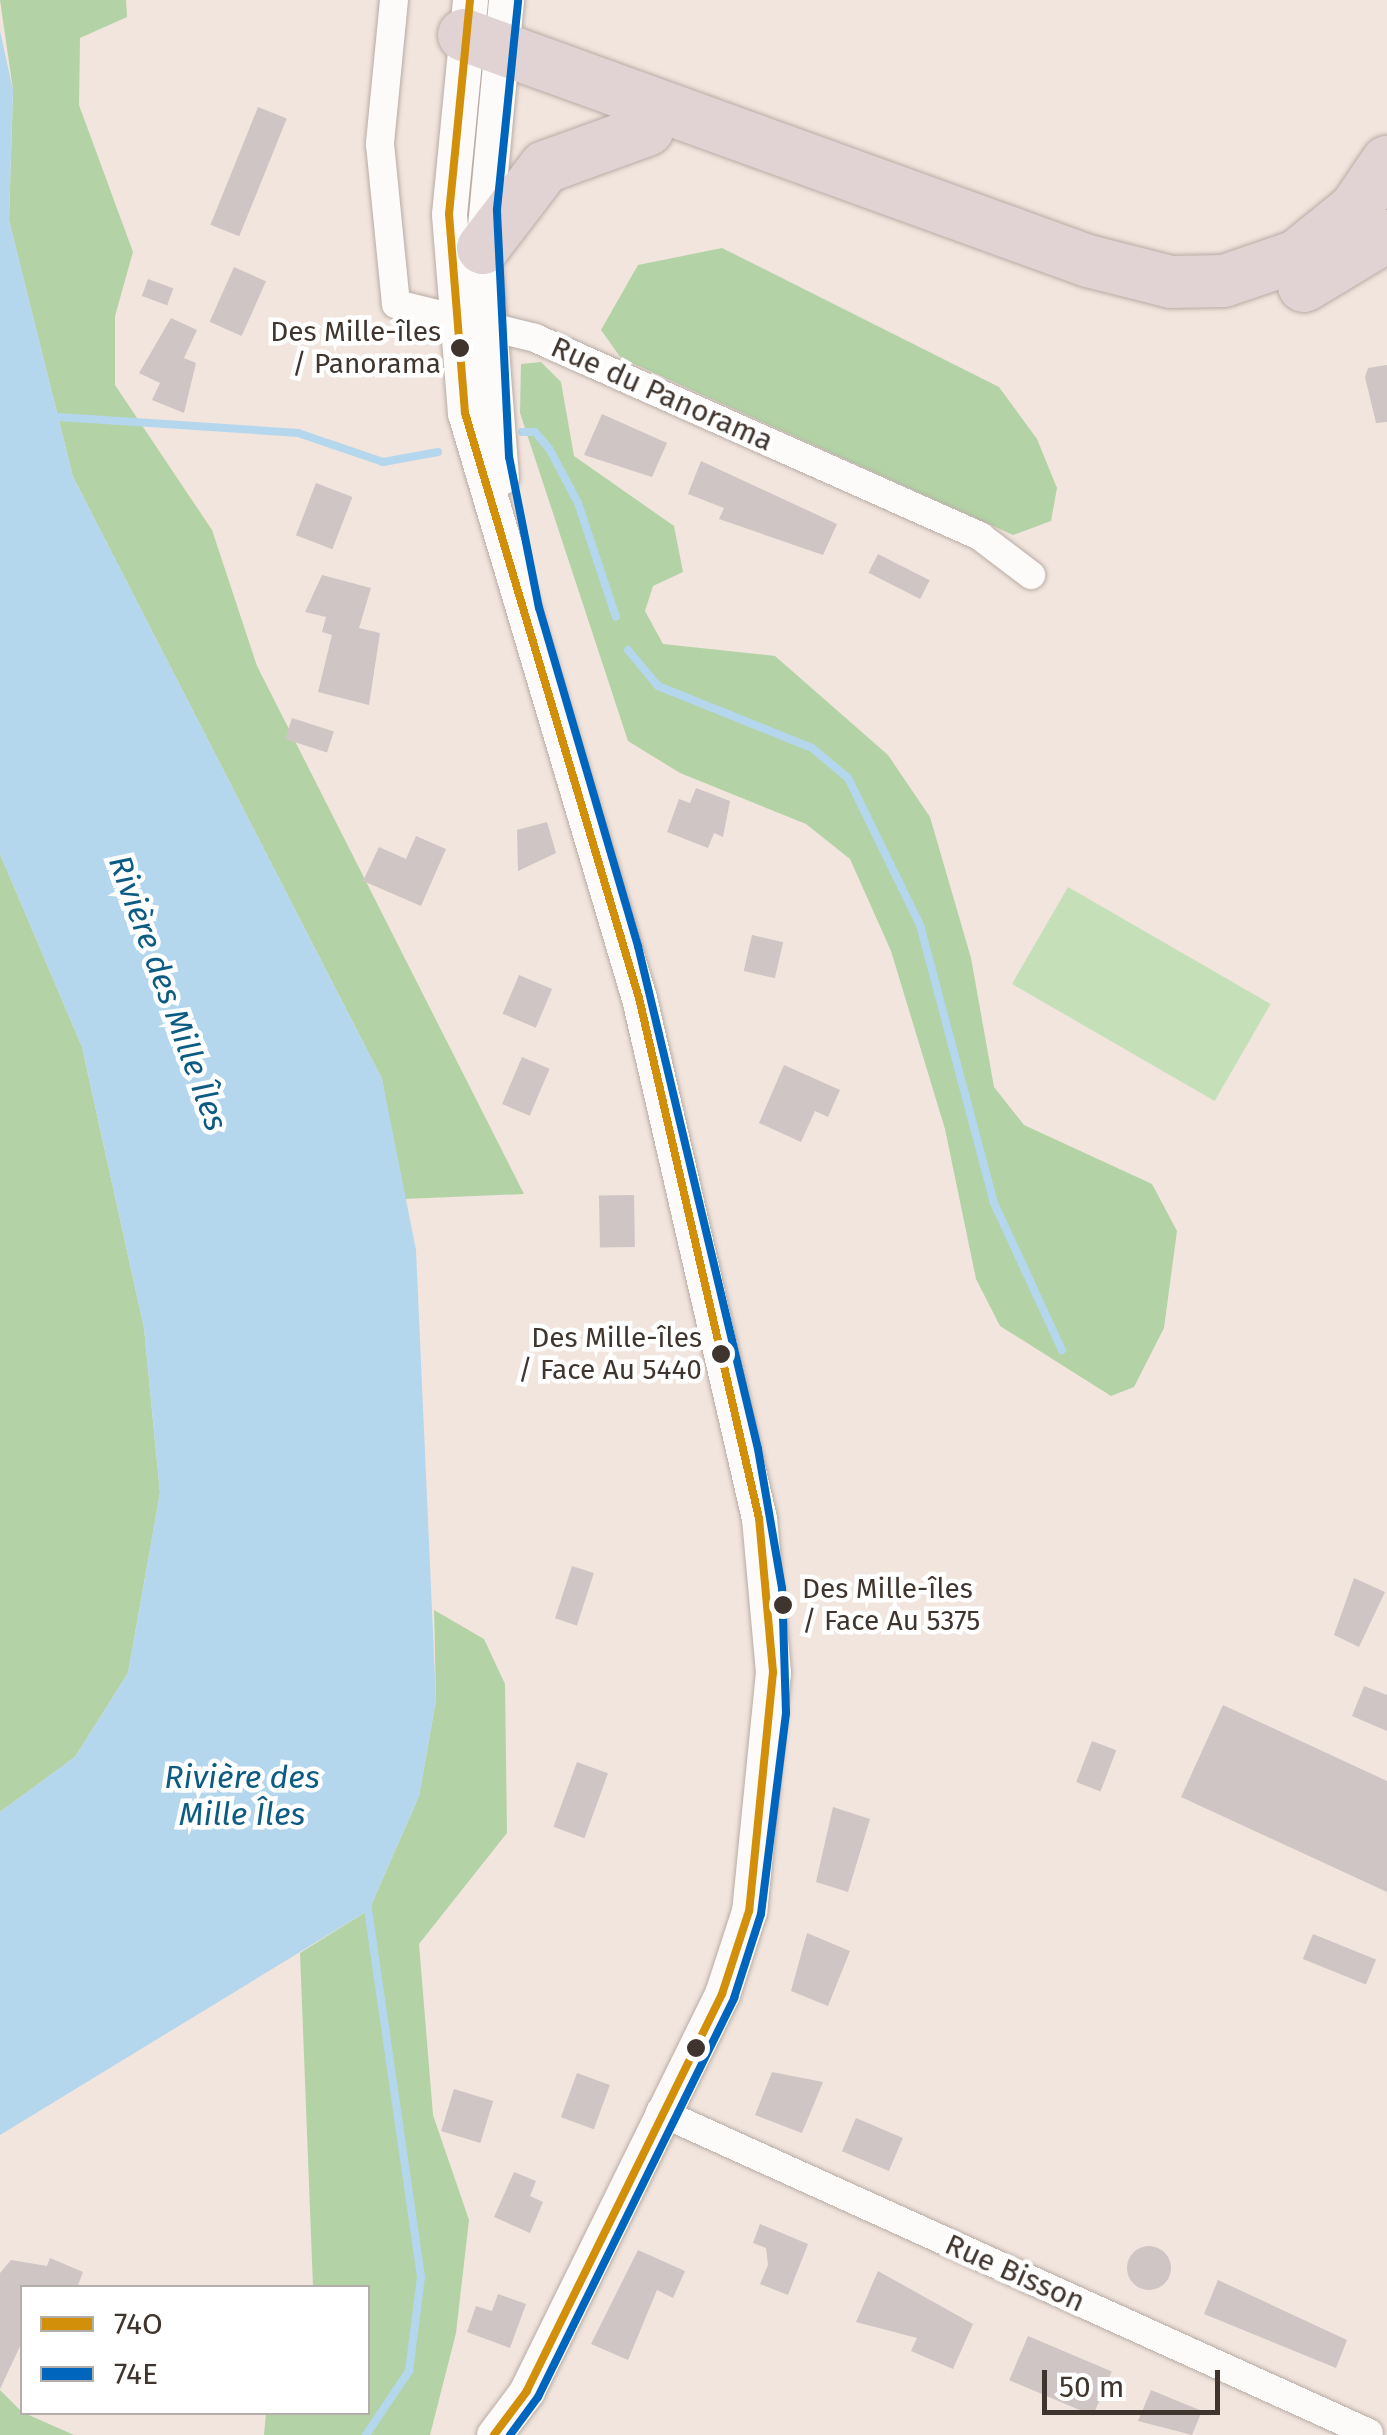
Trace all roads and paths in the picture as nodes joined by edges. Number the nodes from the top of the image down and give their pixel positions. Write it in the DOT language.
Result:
graph roads {
  1 [pos="394,0"];
  2 [pos="482,36"];
  3 [pos="647,130"];
  4 [pos="1387,162"];
  5 [pos="1387,236"];
  6 [pos="483,248"];
  7 [pos="469,318"];
  8 [pos="1030,575"];
  9 [pos="660,2112"];
  10 [pos="1369,2432"];
  11 [pos="494,2435"];
  1 -- 7 [label="street, Rue du Panorama"];
  2 -- 3 [label="highway"];
  2 -- 4 [label="highway"];
  2 -- 6 [label="street"];
  2 -- 7 [label="street"];
  3 -- 5 [label="highway"];
  3 -- 6 [label="highway"];
  6 -- 7 [label="street"];
  7 -- 8 [label="street, Rue du Panorama"];
  7 -- 9 [label="street"];
  9 -- 10 [label="street, Rue Bisson"];
  9 -- 11 [label="street"];
}
